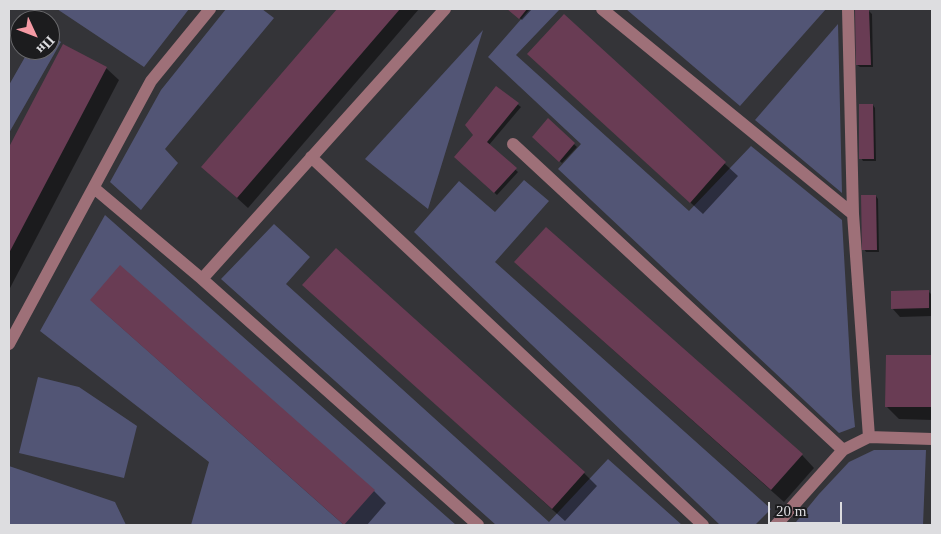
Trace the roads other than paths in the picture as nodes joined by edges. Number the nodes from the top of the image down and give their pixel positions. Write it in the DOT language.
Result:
graph roads {
  1 [pos="210,9"];
  2 [pos="445,9"];
  3 [pos="602,9"];
  4 [pos="848,9"];
  5 [pos="513,144"];
  6 [pos="311,157"];
  7 [pos="94,188"];
  8 [pos="853,214"];
  9 [pos="202,279"];
  10 [pos="9,344"];
  11 [pos="869,437"];
  12 [pos="932,439"];
  13 [pos="843,450"];
  14 [pos="478,525"];
  15 [pos="703,525"];
  16 [pos="776,525"];
  1 -- 7 [label="lane"];
  2 -- 6 [label="lane"];
  3 -- 8 [label="lane"];
  4 -- 8 [label="lane"];
  5 -- 13 [label="lane"];
  6 -- 9 [label="lane"];
  6 -- 15 [label="lane"];
  7 -- 9 [label="lane"];
  7 -- 10 [label="lane"];
  8 -- 11 [label="lane"];
  9 -- 14 [label="lane"];
  11 -- 12 [label="lane"];
  11 -- 13 [label="lane"];
  13 -- 16 [label="lane"];
}
